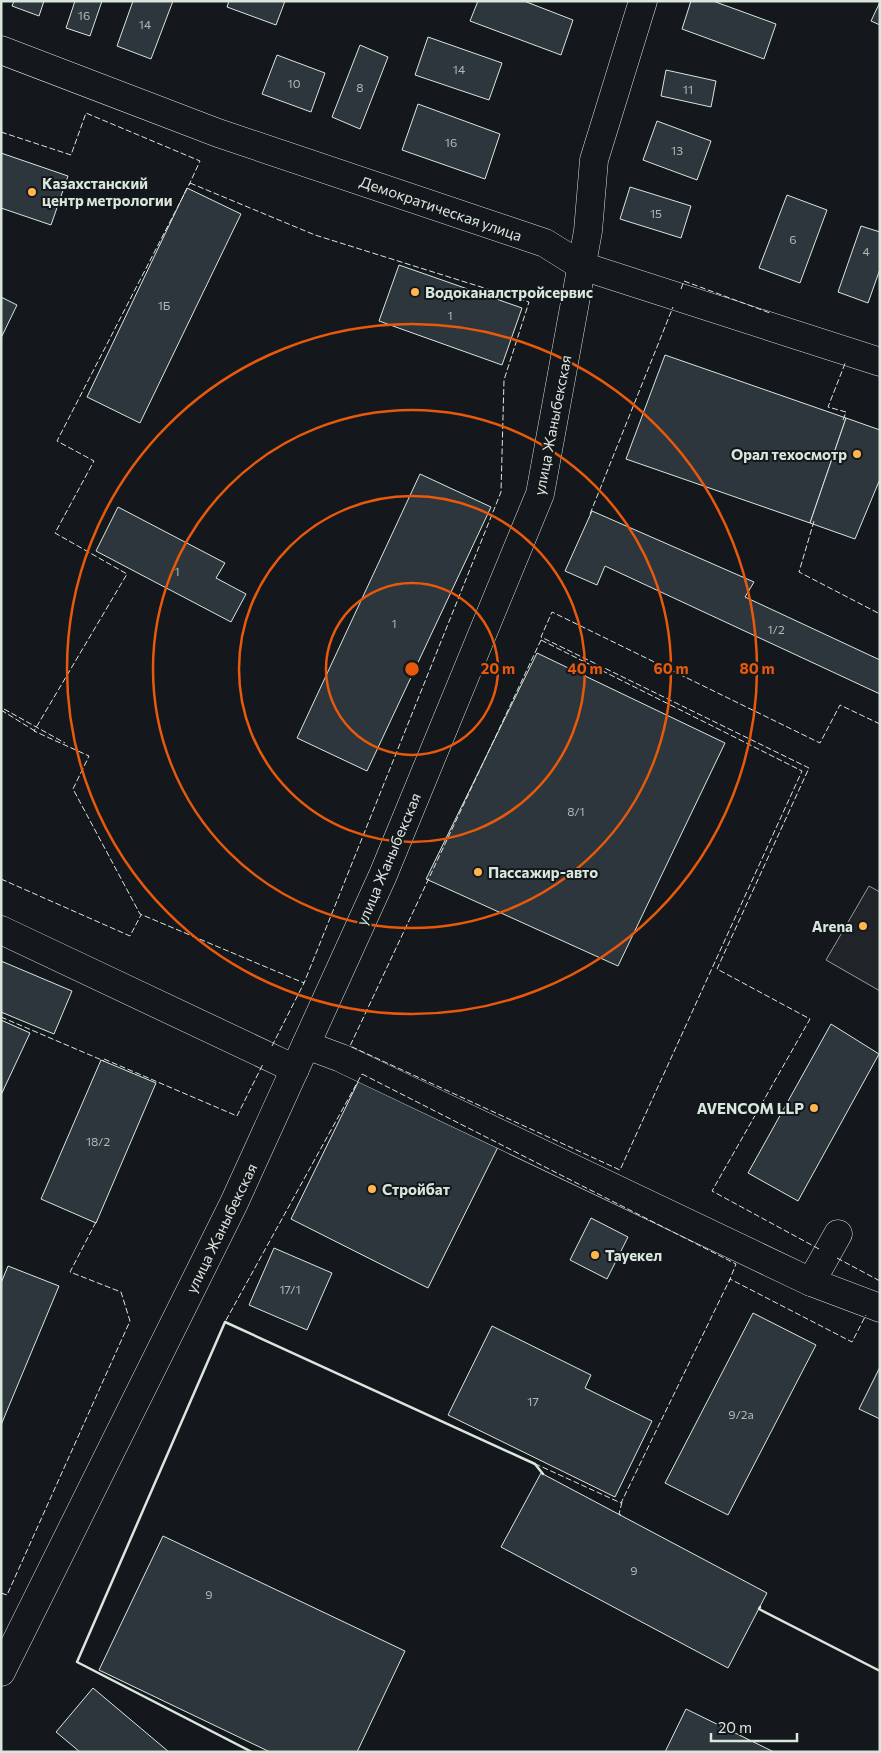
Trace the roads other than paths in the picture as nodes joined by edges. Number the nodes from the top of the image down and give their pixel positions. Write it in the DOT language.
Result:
graph roads {
  1 [pos="642,1"];
  2 [pos="1,50"];
  3 [pos="582,266"];
  4 [pos="880,362"];
  5 [pos="1,930"];
  6 [pos="301,1057"];
  7 [pos="838,1234"];
  8 [pos="811,1282"];
  9 [pos="880,1308"];
  10 [pos="1,1672"];
  1 -- 3 [label="street, улица Жаныбекская"];
  2 -- 3 [label="street, Демократическая улица"];
  3 -- 4 [label="street, Демократическая улица"];
  3 -- 6 [label="street, улица Жаныбекская"];
  5 -- 6 [label="street"];
  6 -- 8 [label="street"];
  6 -- 10 [label="street, улица Жаныбекская"];
  7 -- 8 [label="street"];
  8 -- 9 [label="street"];
}
